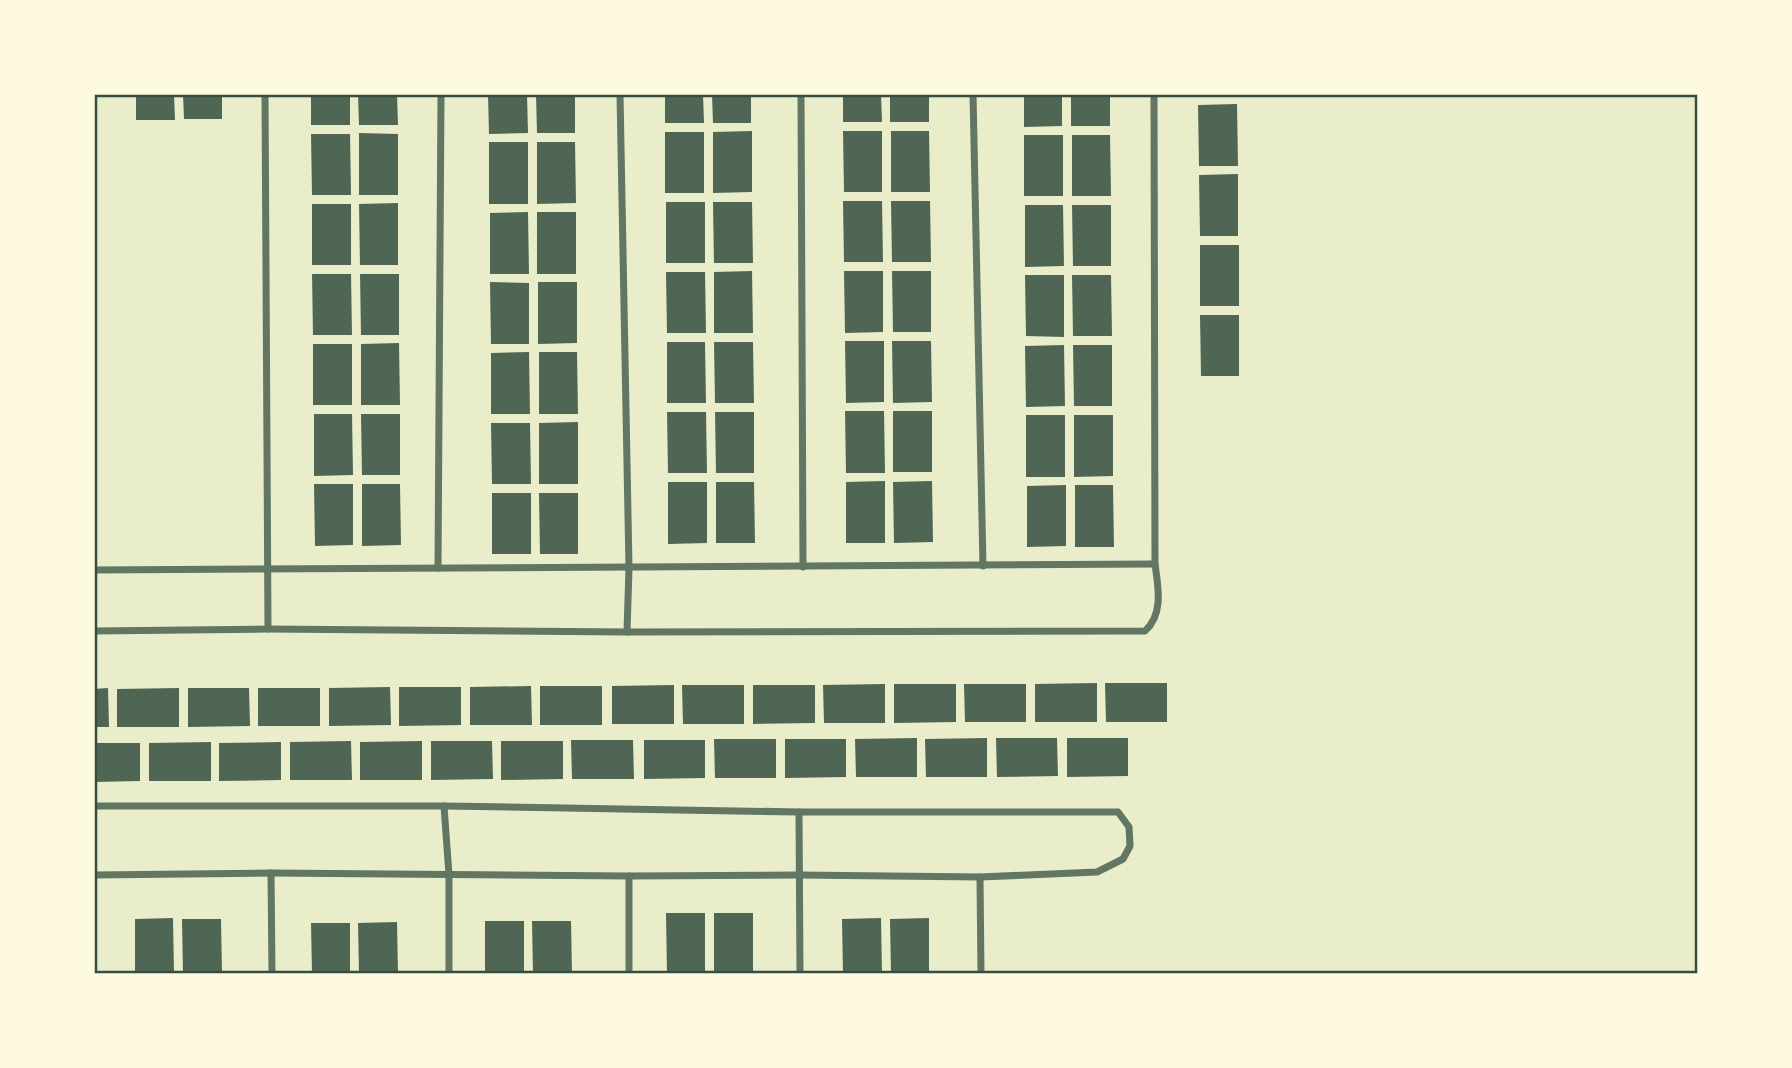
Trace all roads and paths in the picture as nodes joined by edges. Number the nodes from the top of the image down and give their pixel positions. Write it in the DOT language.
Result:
graph roads {
  1 [pos="265,94"];
  2 [pos="441,94"];
  3 [pos="620,94"];
  4 [pos="801,94"];
  5 [pos="973,94"];
  6 [pos="1154,94"];
  7 [pos="1155,564"];
  8 [pos="984,566"];
  9 [pos="803,567"];
  10 [pos="267,568"];
  11 [pos="438,568"];
  12 [pos="629,568"];
  13 [pos="94,570"];
  14 [pos="268,629"];
  15 [pos="94,631"];
  16 [pos="627,632"];
  17 [pos="94,806"];
  18 [pos="444,806"];
  19 [pos="799,812"];
  20 [pos="271,873"];
  21 [pos="94,875"];
  22 [pos="449,875"];
  23 [pos="799,875"];
  24 [pos="629,876"];
  25 [pos="980,877"];
  26 [pos="272,974"];
  27 [pos="449,974"];
  28 [pos="629,974"];
  29 [pos="800,974"];
  30 [pos="981,974"];
  1 -- 10 [label="street"];
  2 -- 11 [label="street"];
  3 -- 12 [label="street"];
  4 -- 9 [label="street"];
  5 -- 8 [label="street"];
  6 -- 7 [label="street"];
  7 -- 8 [label="street"];
  7 -- 16 [label="street"];
  8 -- 9 [label="street"];
  9 -- 12 [label="street"];
  10 -- 11 [label="street"];
  10 -- 13 [label="street"];
  10 -- 14 [label="street"];
  11 -- 12 [label="street"];
  12 -- 16 [label="street"];
  14 -- 15 [label="street"];
  14 -- 16 [label="street"];
  17 -- 18 [label="street"];
  18 -- 19 [label="street"];
  18 -- 22 [label="street"];
  19 -- 23 [label="street"];
  19 -- 25 [label="street"];
  20 -- 21 [label="street"];
  20 -- 22 [label="street"];
  20 -- 26 [label="street"];
  22 -- 24 [label="street"];
  22 -- 27 [label="street"];
  23 -- 24 [label="street"];
  23 -- 25 [label="street"];
  23 -- 29 [label="street"];
  24 -- 28 [label="street"];
  25 -- 30 [label="street"];
}
